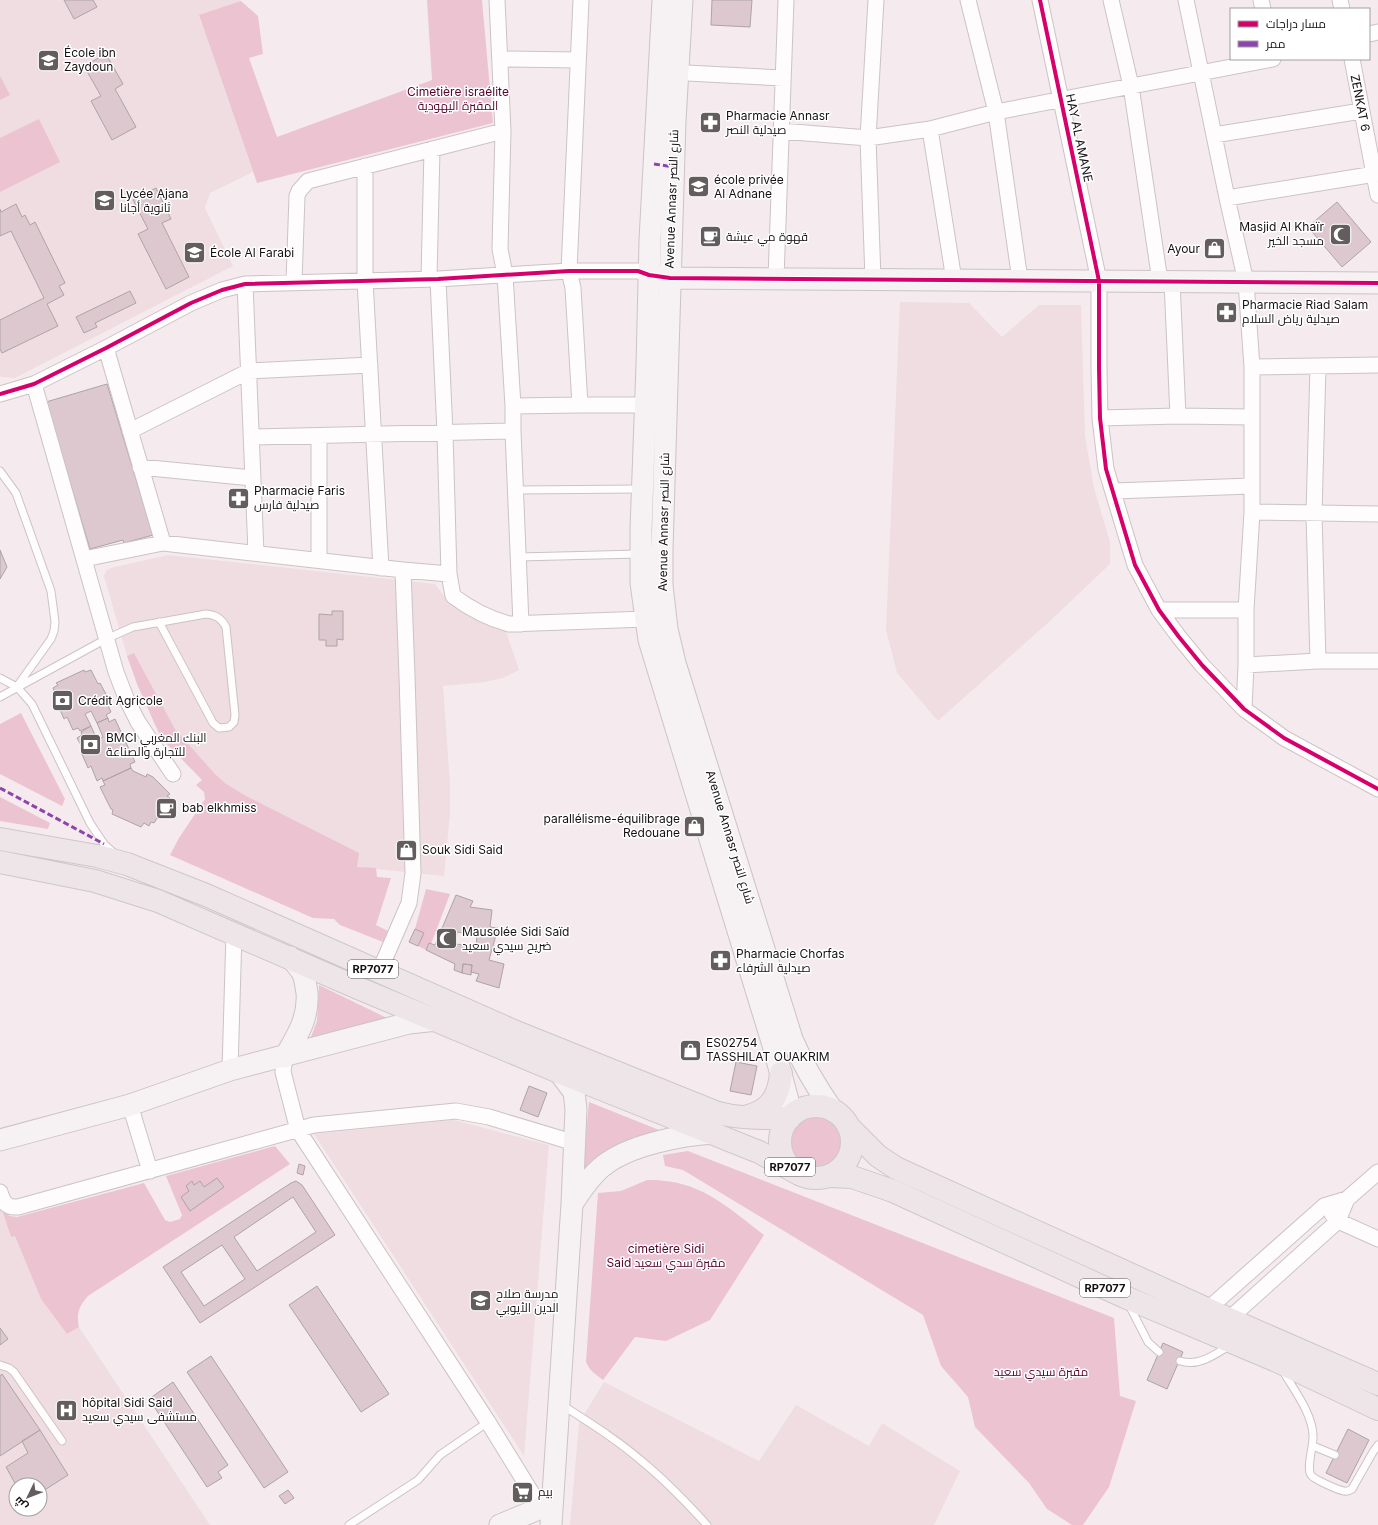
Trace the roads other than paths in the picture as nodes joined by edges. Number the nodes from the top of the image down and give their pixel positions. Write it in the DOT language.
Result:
graph roads {
  1 [pos="496,0"];
  2 [pos="581,0"];
  3 [pos="663,0"];
  4 [pos="682,0"];
  5 [pos="786,0"];
  6 [pos="876,0"];
  7 [pos="968,0"];
  8 [pos="1040,0"];
  9 [pos="1111,0"];
  10 [pos="1186,0"];
  11 [pos="500,59"];
  12 [pos="578,60"];
  13 [pos="1268,60"];
  14 [pos="1352,60"];
  15 [pos="668,72"];
  16 [pos="1201,73"];
  17 [pos="783,78"];
  18 [pos="1131,86"];
  19 [pos="1061,100"];
  20 [pos="1362,111"];
  21 [pos="996,112"];
  22 [pos="930,129"];
  23 [pos="504,130"];
  24 [pos="781,131"];
  25 [pos="1214,135"];
  26 [pos="868,138"];
  27 [pos="432,149"];
  28 [pos="365,166"];
  29 [pos="664,166"];
  30 [pos="1377,185"];
  31 [pos="1227,198"];
  32 [pos="569,272"];
  33 [pos="505,275"];
  34 [pos="649,275"];
  35 [pos="670,278"];
  36 [pos="776,278"];
  37 [pos="434,279"];
  38 [pos="873,279"];
  39 [pos="954,280"];
  40 [pos="1020,280"];
  41 [pos="364,281"];
  42 [pos="1099,281"];
  43 [pos="1166,281"];
  44 [pos="294,282"];
  45 [pos="1246,282"];
  46 [pos="1378,283"];
  47 [pos="245,284"];
  48 [pos="106,348"];
  49 [pos="370,365"];
  50 [pos="1378,365"];
  51 [pos="1318,366"];
  52 [pos="1252,367"];
  53 [pos="249,371"];
  54 [pos="34,384"];
  55 [pos="0,394"];
  56 [pos="580,405"];
  57 [pos="646,405"];
  58 [pos="513,406"];
  59 [pos="1178,416"];
  60 [pos="1252,416"];
  61 [pos="1100,418"];
  62 [pos="130,430"];
  63 [pos="513,431"];
  64 [pos="445,433"];
  65 [pos="374,434"];
  66 [pos="319,436"];
  67 [pos="252,437"];
  68 [pos="140,467"];
  69 [pos="0,471"];
  70 [pos="252,478"];
  71 [pos="1251,486"];
  72 [pos="642,488"];
  73 [pos="516,490"];
  74 [pos="1114,491"];
  75 [pos="1252,512"];
  76 [pos="1314,514"];
  77 [pos="1378,514"];
  78 [pos="162,543"];
  79 [pos="256,553"];
  80 [pos="641,554"];
  81 [pos="518,558"];
  82 [pos="84,559"];
  83 [pos="319,560"];
  84 [pos="382,568"];
  85 [pos="403,570"];
  86 [pos="449,574"];
  87 [pos="1159,610"];
  88 [pos="1246,610"];
  89 [pos="646,619"];
  90 [pos="159,622"];
  91 [pos="521,624"];
  92 [pos="106,639"];
  93 [pos="1318,661"];
  94 [pos="1378,661"];
  95 [pos="1246,665"];
  96 [pos="0,678"];
  97 [pos="17,687"];
  98 [pos="0,697"];
  99 [pos="1244,709"];
  100 [pos="174,774"];
  101 [pos="1378,789"];
  102 [pos="0,840"];
  103 [pos="0,862"];
  104 [pos="126,864"];
  105 [pos="234,933"];
  106 [pos="290,958"];
  107 [pos="379,972"];
  108 [pos="437,1020"];
  109 [pos="285,1057"];
  110 [pos="230,1070"];
  111 [pos="558,1072"];
  112 [pos="781,1073"];
  113 [pos="130,1105"];
  114 [pos="791,1116"];
  115 [pos="742,1118"];
  116 [pos="840,1119"];
  117 [pos="298,1130"];
  118 [pos="714,1133"];
  119 [pos="0,1140"];
  120 [pos="574,1143"];
  121 [pos="150,1171"];
  122 [pos="1378,1172"];
  123 [pos="799,1174"];
  124 [pos="829,1176"];
  125 [pos="0,1192"];
  126 [pos="1347,1199"];
  127 [pos="572,1204"];
  128 [pos="1324,1206"];
  129 [pos="1338,1221"];
  130 [pos="1378,1239"];
  131 [pos="1125,1297"];
  132 [pos="1208,1309"];
  133 [pos="1229,1319"];
  134 [pos="1233,1343"];
  135 [pos="1159,1352"];
  136 [pos="1180,1360"];
  137 [pos="1277,1360"];
  138 [pos="0,1366"];
  139 [pos="1378,1384"];
  140 [pos="560,1404"];
  141 [pos="1378,1409"];
  142 [pos="488,1422"];
  143 [pos="62,1441"];
  144 [pos="1378,1445"];
  145 [pos="1313,1446"];
  146 [pos="1335,1455"];
  147 [pos="548,1513"];
  148 [pos="348,1525"];
  149 [pos="500,1525"];
  150 [pos="707,1525"];
  1 -- 11 [label="street"];
  2 -- 12 [label="street"];
  3 -- 15 [label="main road, Avenue Annasr شارع النصر"];
  4 -- 15 [label="main road, Avenue Annasr شارع النصر"];
  5 -- 17 [label="street"];
  6 -- 26 [label="street"];
  7 -- 21 [label="street"];
  8 -- 19 [label="street, HAY AL AMANE"];
  9 -- 18 [label="street"];
  10 -- 16 [label="street"];
  11 -- 12 [label="street"];
  11 -- 23 [label="street"];
  12 -- 32 [label="street"];
  13 -- 16 [label="street"];
  14 -- 20 [label="street, ZENKAT 6"];
  15 -- 17 [label="street"];
  15 -- 29 [label="main road, Avenue Annasr شارع النصر"];
  16 -- 18 [label="street"];
  16 -- 25 [label="street"];
  17 -- 24 [label="street"];
  18 -- 19 [label="street"];
  18 -- 43 [label="street"];
  19 -- 21 [label="street"];
  19 -- 42 [label="street, HAY AL AMANE"];
  20 -- 25 [label="street"];
  20 -- 30 [label="street, ZENKAT 6"];
  21 -- 22 [label="street"];
  21 -- 40 [label="street"];
  22 -- 26 [label="street"];
  22 -- 39 [label="street"];
  23 -- 27 [label="street"];
  23 -- 33 [label="street"];
  24 -- 26 [label="street"];
  24 -- 36 [label="street"];
  25 -- 31 [label="street"];
  26 -- 38 [label="street"];
  27 -- 28 [label="street"];
  27 -- 37 [label="street"];
  28 -- 41 [label="street"];
  28 -- 44 [label="street"];
  29 -- 34 [label="main road, Avenue Annasr شارع النصر"];
  29 -- 35 [label="main road, Avenue Annasr شارع النصر"];
  30 -- 31 [label="street"];
  31 -- 45 [label="street"];
  32 -- 33 [label="street"];
  32 -- 34 [label="street"];
  32 -- 56 [label="street"];
  33 -- 37 [label="street"];
  33 -- 58 [label="street"];
  34 -- 35 [label="main road"];
  34 -- 57 [label="main road, Avenue Annasr شارع النصر"];
  35 -- 36 [label="main road"];
  35 -- 116 [label="main road, Avenue Annasr شارع النصر"];
  36 -- 38 [label="main road"];
  37 -- 41 [label="street"];
  37 -- 64 [label="street"];
  38 -- 39 [label="main road"];
  39 -- 40 [label="main road"];
  40 -- 42 [label="main road"];
  41 -- 44 [label="street"];
  41 -- 49 [label="street"];
  42 -- 43 [label="main road"];
  42 -- 61 [label="street, HAY AL AMANE"];
  43 -- 45 [label="main road"];
  43 -- 59 [label="street"];
  44 -- 47 [label="street"];
  45 -- 46 [label="main road"];
  45 -- 52 [label="street"];
  47 -- 48 [label="street"];
  47 -- 53 [label="street"];
  48 -- 54 [label="street"];
  48 -- 62 [label="street"];
  49 -- 53 [label="street"];
  49 -- 65 [label="street"];
  50 -- 51 [label="street"];
  51 -- 52 [label="street"];
  51 -- 76 [label="street"];
  52 -- 60 [label="street"];
  53 -- 62 [label="street"];
  53 -- 67 [label="street"];
  54 -- 55 [label="street"];
  54 -- 82 [label="street"];
  56 -- 57 [label="street"];
  56 -- 58 [label="street"];
  57 -- 72 [label="main road, Avenue Annasr شارع النصر"];
  58 -- 63 [label="street"];
  59 -- 60 [label="street"];
  59 -- 61 [label="street"];
  60 -- 71 [label="street"];
  61 -- 74 [label="street, HAY AL AMANE"];
  62 -- 68 [label="street"];
  63 -- 64 [label="street"];
  63 -- 73 [label="street"];
  64 -- 65 [label="street"];
  64 -- 86 [label="street"];
  65 -- 66 [label="street"];
  65 -- 84 [label="street"];
  66 -- 67 [label="street"];
  66 -- 83 [label="street"];
  67 -- 70 [label="street"];
  68 -- 70 [label="street"];
  68 -- 78 [label="street"];
  69 -- 97 [label="lane"];
  70 -- 79 [label="street"];
  71 -- 74 [label="street"];
  71 -- 75 [label="street"];
  72 -- 73 [label="lane"];
  72 -- 80 [label="main road, Avenue Annasr شارع النصر"];
  73 -- 81 [label="street"];
  74 -- 87 [label="street, HAY AL AMANE"];
  75 -- 76 [label="street"];
  75 -- 88 [label="street"];
  76 -- 77 [label="street"];
  76 -- 93 [label="street"];
  78 -- 79 [label="street"];
  78 -- 82 [label="street"];
  79 -- 83 [label="street"];
  80 -- 81 [label="lane"];
  80 -- 89 [label="main road, Avenue Annasr شارع النصر"];
  81 -- 91 [label="street"];
  82 -- 92 [label="street"];
  83 -- 84 [label="street"];
  84 -- 85 [label="street"];
  85 -- 86 [label="street"];
  85 -- 107 [label="street"];
  86 -- 91 [label="street"];
  87 -- 88 [label="street"];
  87 -- 99 [label="street, HAY AL AMANE"];
  88 -- 95 [label="street"];
  89 -- 91 [label="street"];
  89 -- 112 [label="main road, Avenue Annasr شارع النصر"];
  90 -- 90 [label="lane"];
  90 -- 92 [label="lane"];
  92 -- 97 [label="lane"];
  92 -- 100 [label="street"];
  93 -- 94 [label="street"];
  93 -- 95 [label="street"];
  95 -- 99 [label="street"];
  96 -- 97 [label="lane"];
  97 -- 98 [label="lane"];
  97 -- 104 [label="lane"];
  99 -- 101 [label="street, HAY AL AMANE"];
  102 -- 104 [label="main road, RP7077"];
  103 -- 105 [label="main road, RP7077"];
  104 -- 107 [label="main road, RP7077"];
  105 -- 106 [label="main road, RP7077"];
  105 -- 110 [label="street"];
  106 -- 108 [label="main road, RP7077"];
  106 -- 109 [label="main road"];
  107 -- 115 [label="main road, RP7077"];
  108 -- 109 [label="main road"];
  108 -- 111 [label="main road, RP7077"];
  109 -- 110 [label="main road"];
  109 -- 117 [label="street"];
  110 -- 113 [label="main road"];
  111 -- 118 [label="main road, RP7077"];
  111 -- 120 [label="main road"];
  112 -- 114 [label="main road, Avenue Annasr شارع النصر"];
  112 -- 115 [label="main road"];
  113 -- 119 [label="main road"];
  113 -- 121 [label="street"];
  114 -- 115 [label="main road, RP7077"];
  114 -- 116 [label="main road, RP7077"];
  114 -- 123 [label="main road, RP7077"];
  116 -- 124 [label="main road, RP7077"];
  116 -- 132 [label="main road, RP7077"];
  117 -- 120 [label="street"];
  117 -- 121 [label="street"];
  117 -- 142 [label="street"];
  118 -- 123 [label="main road, RP7077"];
  118 -- 127 [label="main road"];
  120 -- 127 [label="main road"];
  121 -- 125 [label="street"];
  122 -- 126 [label="street"];
  123 -- 124 [label="main road, RP7077"];
  124 -- 131 [label="main road, RP7077"];
  126 -- 128 [label="street"];
  126 -- 129 [label="street"];
  127 -- 140 [label="main road"];
  128 -- 129 [label="street"];
  128 -- 132 [label="street"];
  129 -- 130 [label="street"];
  129 -- 133 [label="street"];
  131 -- 134 [label="main road, RP7077"];
  131 -- 135 [label="lane"];
  132 -- 133 [label="main road, RP7077"];
  133 -- 139 [label="main road, RP7077"];
  134 -- 136 [label="lane"];
  134 -- 137 [label="main road, RP7077"];
  137 -- 141 [label="main road, RP7077"];
  137 -- 145 [label="lane"];
  138 -- 143 [label="lane"];
  140 -- 147 [label="main road"];
  140 -- 150 [label="lane"];
  142 -- 147 [label="street"];
  142 -- 148 [label="lane"];
  144 -- 145 [label="lane"];
  145 -- 146 [label="lane"];
  147 -- 149 [label="main road"];
}
